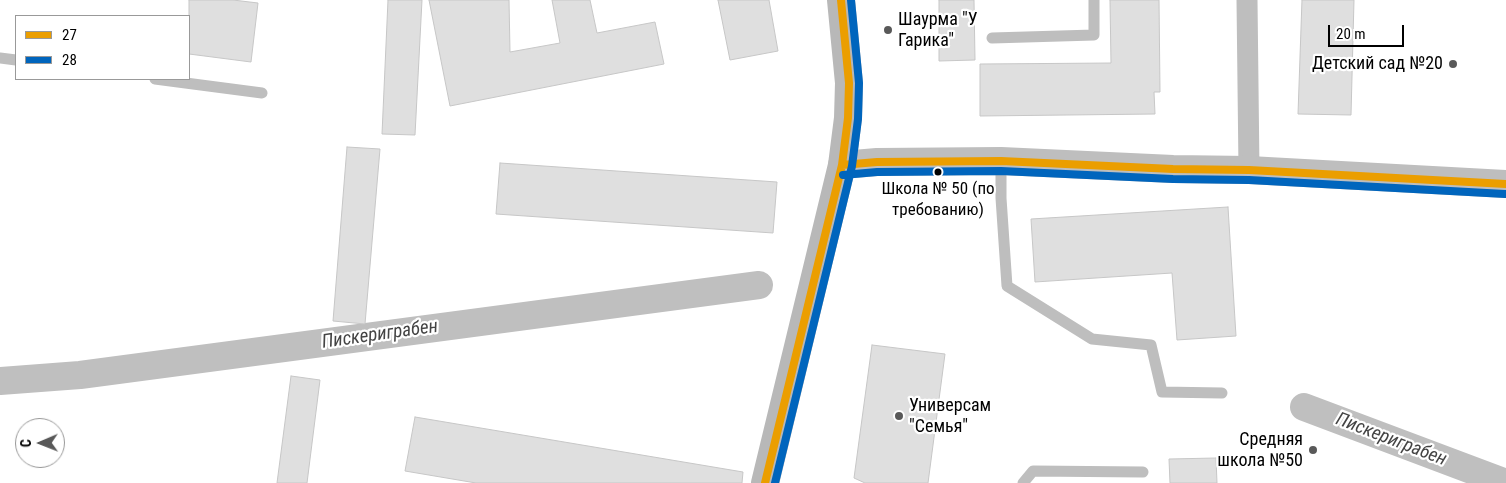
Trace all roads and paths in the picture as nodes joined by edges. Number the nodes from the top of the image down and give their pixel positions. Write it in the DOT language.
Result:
graph roads {
  1 [pos="841,0"];
  2 [pos="1094,0"];
  3 [pos="1248,0"];
  4 [pos="992,38"];
  5 [pos="0,58"];
  6 [pos="15,60"];
  7 [pos="163,80"];
  8 [pos="262,93"];
  9 [pos="1001,161"];
  10 [pos="842,165"];
  11 [pos="1249,170"];
  12 [pos="1506,184"];
  13 [pos="1222,393"];
  14 [pos="1143,472"];
  15 [pos="765,483"];
  16 [pos="1023,483"];
  1 -- 10 [label="main road"];
  2 -- 4 [label="lane"];
  3 -- 11 [label="street"];
  5 -- 6 [label="lane"];
  7 -- 8 [label="lane"];
  9 -- 10 [label="street"];
  9 -- 11 [label="street"];
  9 -- 13 [label="lane"];
  10 -- 15 [label="main road"];
  11 -- 12 [label="street"];
  14 -- 16 [label="lane"];
}
